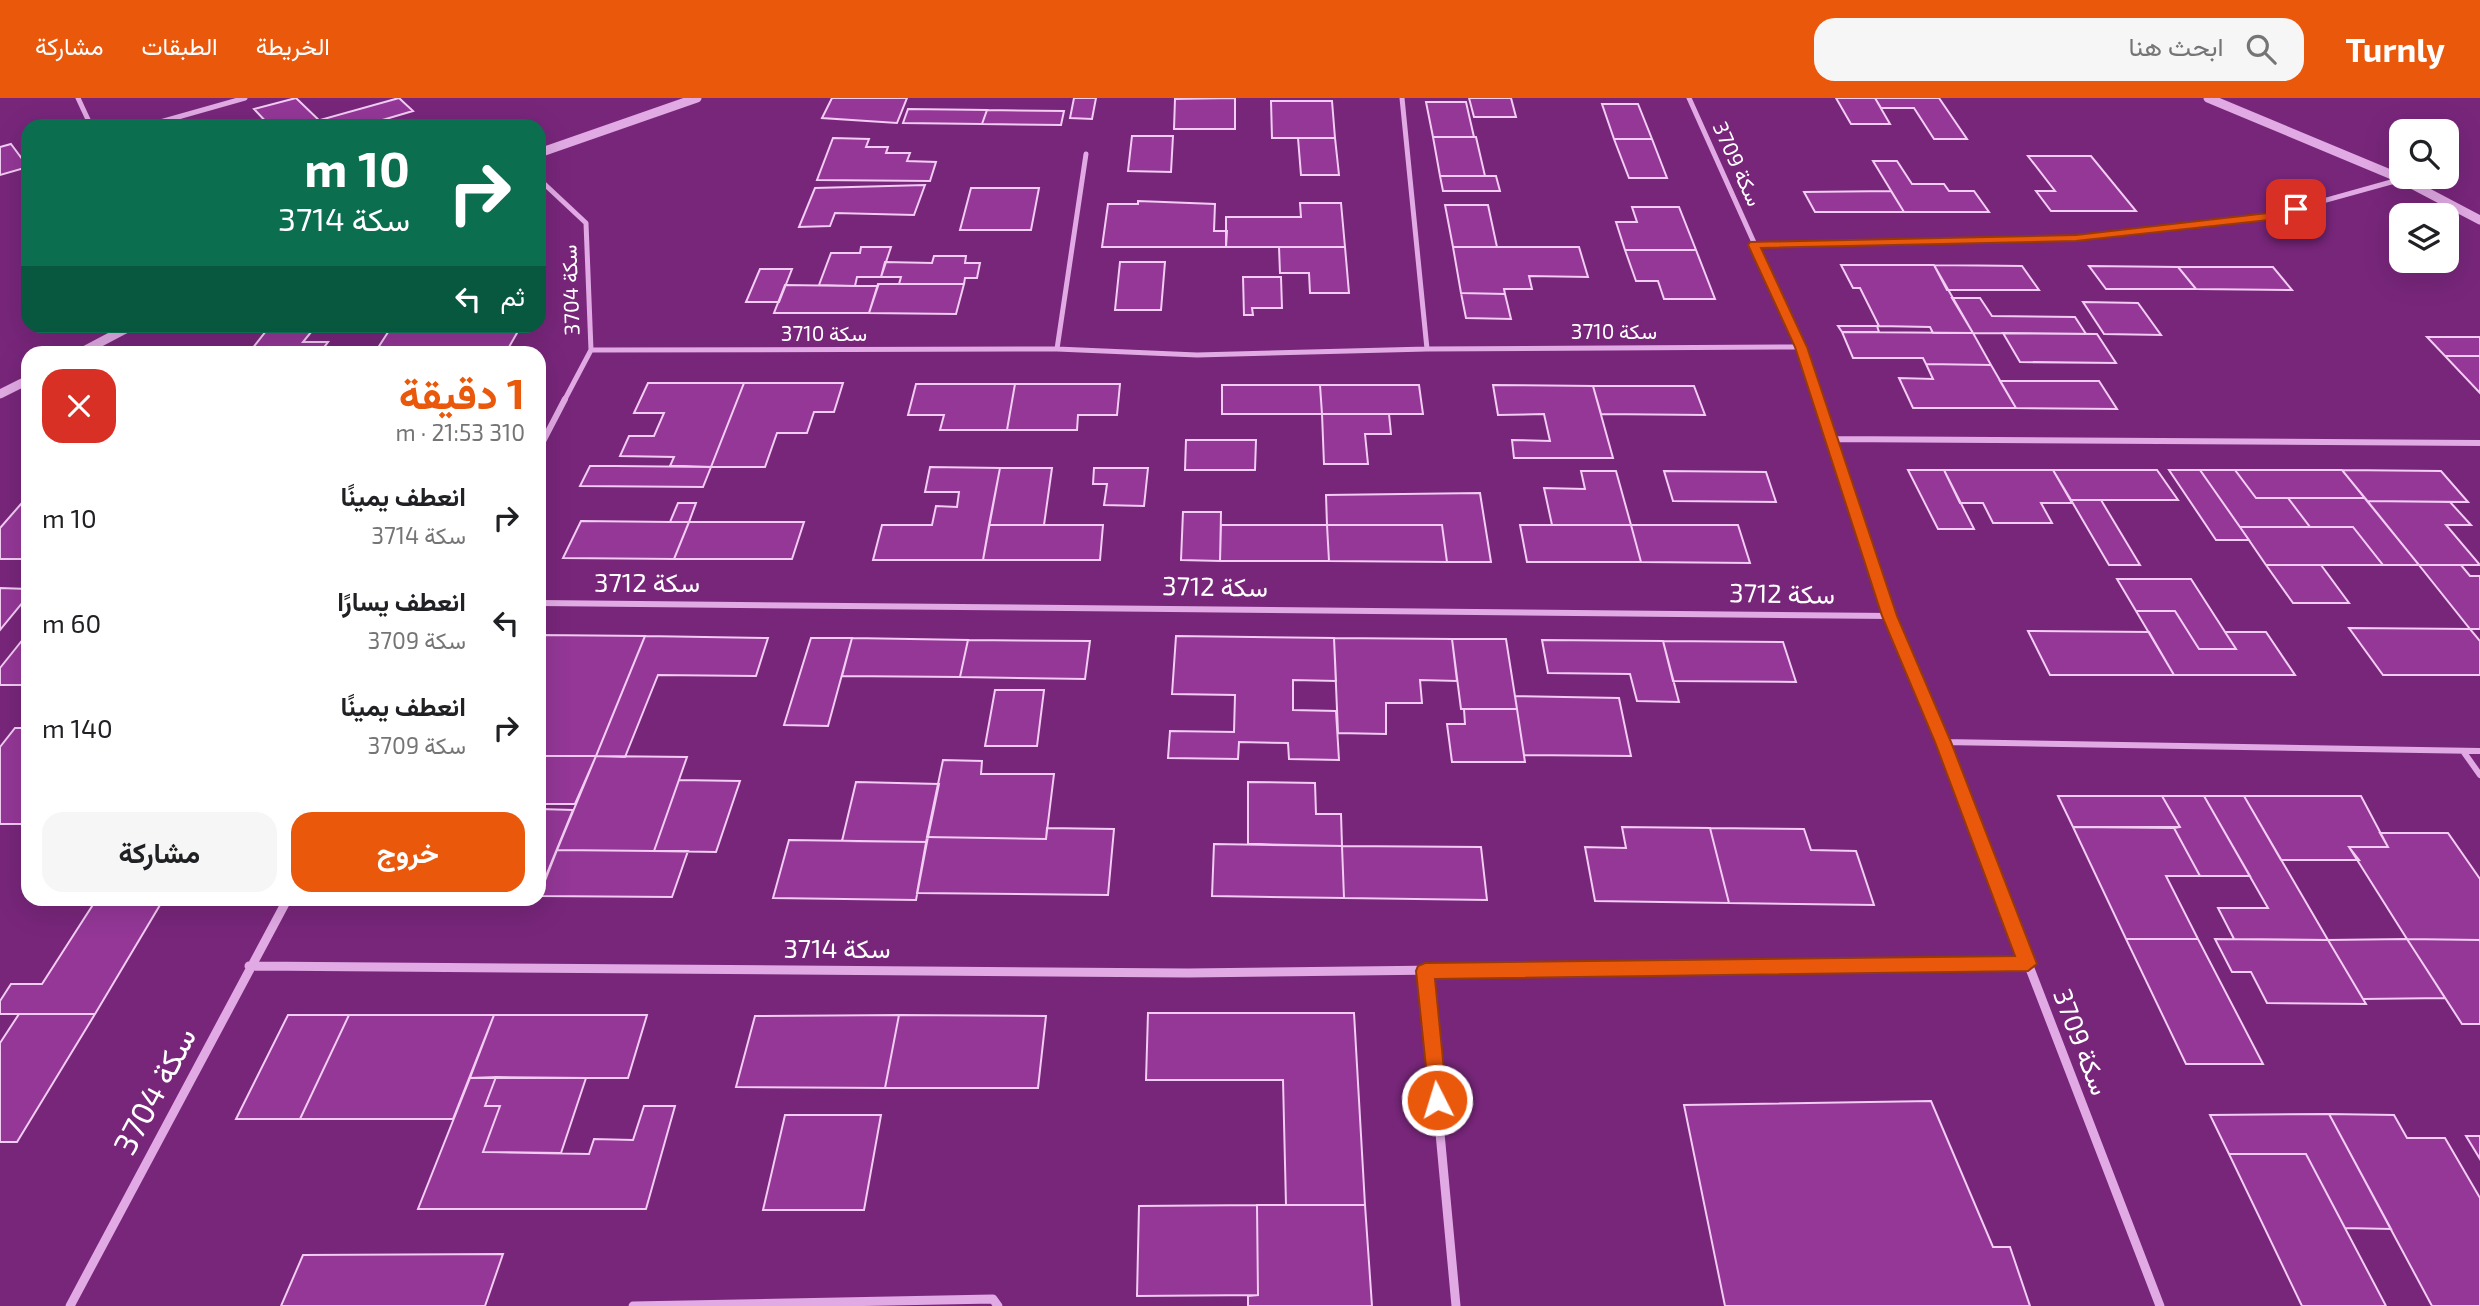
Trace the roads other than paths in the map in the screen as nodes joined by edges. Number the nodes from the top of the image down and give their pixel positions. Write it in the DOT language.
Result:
graph roads {
  1 [pos="78,98"];
  2 [pos="245,98"];
  3 [pos="697,98"];
  4 [pos="1402,98"];
  5 [pos="1689,98"];
  6 [pos="2208,98"];
  7 [pos="88,119"];
  8 [pos="171,119"];
  9 [pos="546,151"];
  10 [pos="1086,155"];
  11 [pos="2389,174"];
  12 [pos="2389,183"];
  13 [pos="546,186"];
  14 [pos="2421,189"];
  15 [pos="2480,220"];
  16 [pos="1754,245"];
  17 [pos="118,333"];
  18 [pos="93,346"];
  19 [pos="1801,347"];
  20 [pos="1057,349"];
  21 [pos="1427,349"];
  22 [pos="591,350"];
  23 [pos="21,384"];
  24 [pos="0,394"];
  25 [pos="546,436"];
  26 [pos="1831,439"];
  27 [pos="2480,443"];
  28 [pos="546,603"];
  29 [pos="1890,616"];
  30 [pos="1943,742"];
  31 [pos="2463,751"];
  32 [pos="2480,751"];
  33 [pos="2480,775"];
  34 [pos="284,906"];
  35 [pos="2028,964"];
  36 [pos="249,966"];
  37 [pos="1425,971"];
  38 [pos="70,1306"];
  39 [pos="633,1306"];
  40 [pos="998,1306"];
  41 [pos="1456,1306"];
  42 [pos="2160,1306"];
  1 -- 7 [label="street"];
  2 -- 8 [label="street"];
  3 -- 9 [label="street"];
  4 -- 21 [label="street"];
  5 -- 16 [label="street, سكة 3709"];
  6 -- 11 [label="street"];
  10 -- 20 [label="street"];
  12 -- 16 [label="street, سكة 3709"];
  13 -- 22 [label="street, سكة 3704"];
  14 -- 15 [label="street"];
  16 -- 19 [label="street, سكة 3709"];
  17 -- 18 [label="street"];
  19 -- 21 [label="street, سكة 3710"];
  19 -- 26 [label="street, سكة 3709"];
  20 -- 21 [label="street, سكة 3710"];
  20 -- 22 [label="street, سكة 3710"];
  22 -- 25 [label="street, سكة 3704"];
  23 -- 24 [label="street"];
  26 -- 27 [label="street"];
  26 -- 29 [label="street, سكة 3709"];
  28 -- 29 [label="street, سكة 3712"];
  29 -- 30 [label="street, سكة 3709"];
  30 -- 31 [label="street"];
  30 -- 35 [label="street, سكة 3709"];
  31 -- 32 [label="street"];
  31 -- 33 [label="street"];
  34 -- 36 [label="street, سكة 3704"];
  35 -- 37 [label="street, سكة 3714"];
  35 -- 42 [label="street, سكة 3709"];
  36 -- 37 [label="street, سكة 3714"];
  36 -- 38 [label="street, سكة 3704"];
  37 -- 41 [label="street"];
  39 -- 40 [label="street"];
}
